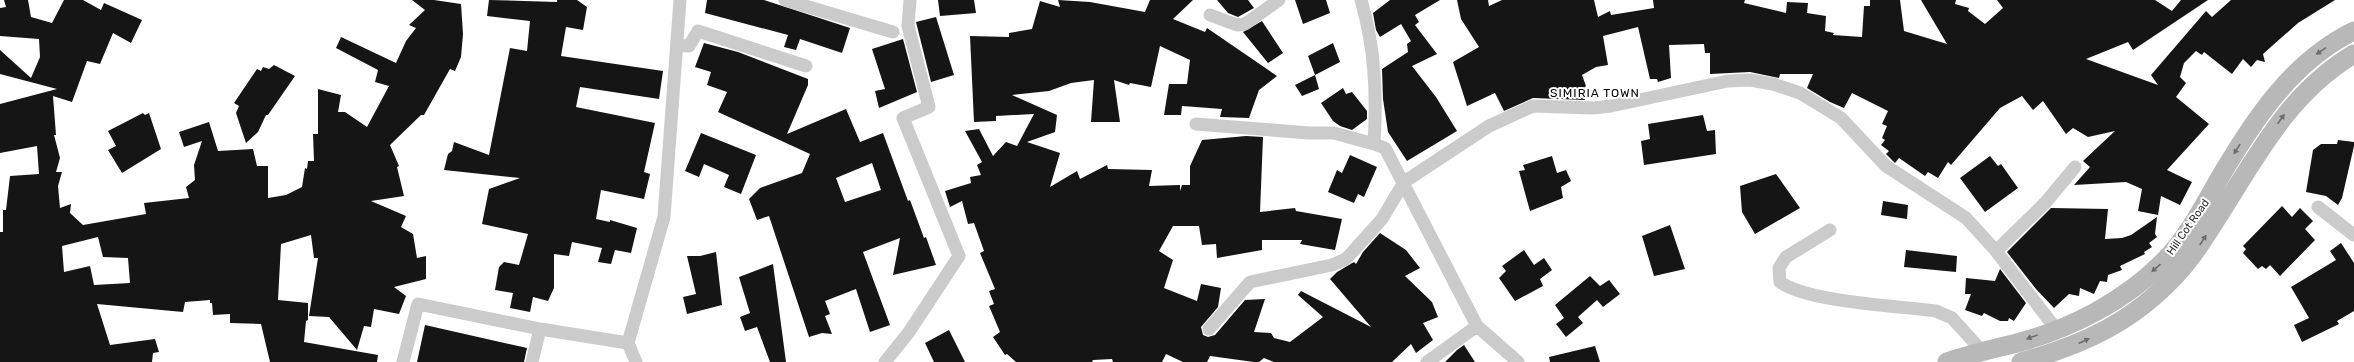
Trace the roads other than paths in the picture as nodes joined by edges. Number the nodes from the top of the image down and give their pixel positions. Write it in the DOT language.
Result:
graph roads {
  1 [pos="785,0"];
  2 [pos="910,0"];
  3 [pos="1279,0"];
  4 [pos="1361,0"];
  5 [pos="682,1"];
  6 [pos="1210,14"];
  7 [pos="2354,31"];
  8 [pos="893,32"];
  9 [pos="677,44"];
  10 [pos="2354,54"];
  11 [pos="806,66"];
  12 [pos="1196,124"];
  13 [pos="1374,144"];
  14 [pos="2075,167"];
  15 [pos="1404,182"];
  16 [pos="2318,207"];
  17 [pos="1830,230"];
  18 [pos="2354,235"];
  19 [pos="1996,251"];
  20 [pos="1477,326"];
  21 [pos="540,329"];
  22 [pos="2056,329"];
  23 [pos="1209,330"];
  24 [pos="628,343"];
  25 [pos="1981,350"];
  26 [pos="403,362"];
  27 [pos="532,362"];
  28 [pos="636,362"];
  29 [pos="885,362"];
  30 [pos="1427,362"];
  31 [pos="1518,362"];
  32 [pos="1947,362"];
  33 [pos="2021,362"];
  1 -- 8 [label="street"];
  2 -- 29 [label="street"];
  3 -- 6 [label="street"];
  4 -- 13 [label="street"];
  5 -- 9 [label="street"];
  7 -- 22 [label="main road, Hill Cot Road, one-way"];
  9 -- 11 [label="street"];
  9 -- 24 [label="street"];
  33 -- 10 [label="main road, Hill Cot Road, one-way"];
  12 -- 13 [label="street"];
  13 -- 15 [label="street"];
  14 -- 19 [label="street"];
  15 -- 19 [label="street"];
  15 -- 20 [label="street"];
  15 -- 23 [label="street"];
  16 -- 18 [label="street"];
  17 -- 25 [label="street"];
  19 -- 22 [label="street"];
  20 -- 30 [label="street"];
  20 -- 31 [label="street"];
  21 -- 24 [label="street"];
  21 -- 26 [label="street"];
  21 -- 27 [label="street"];
  22 -- 25 [label="main road, Hill Cot Road, one-way"];
  24 -- 28 [label="street"];
  25 -- 32 [label="main road, Hill Cot Road"];
}
